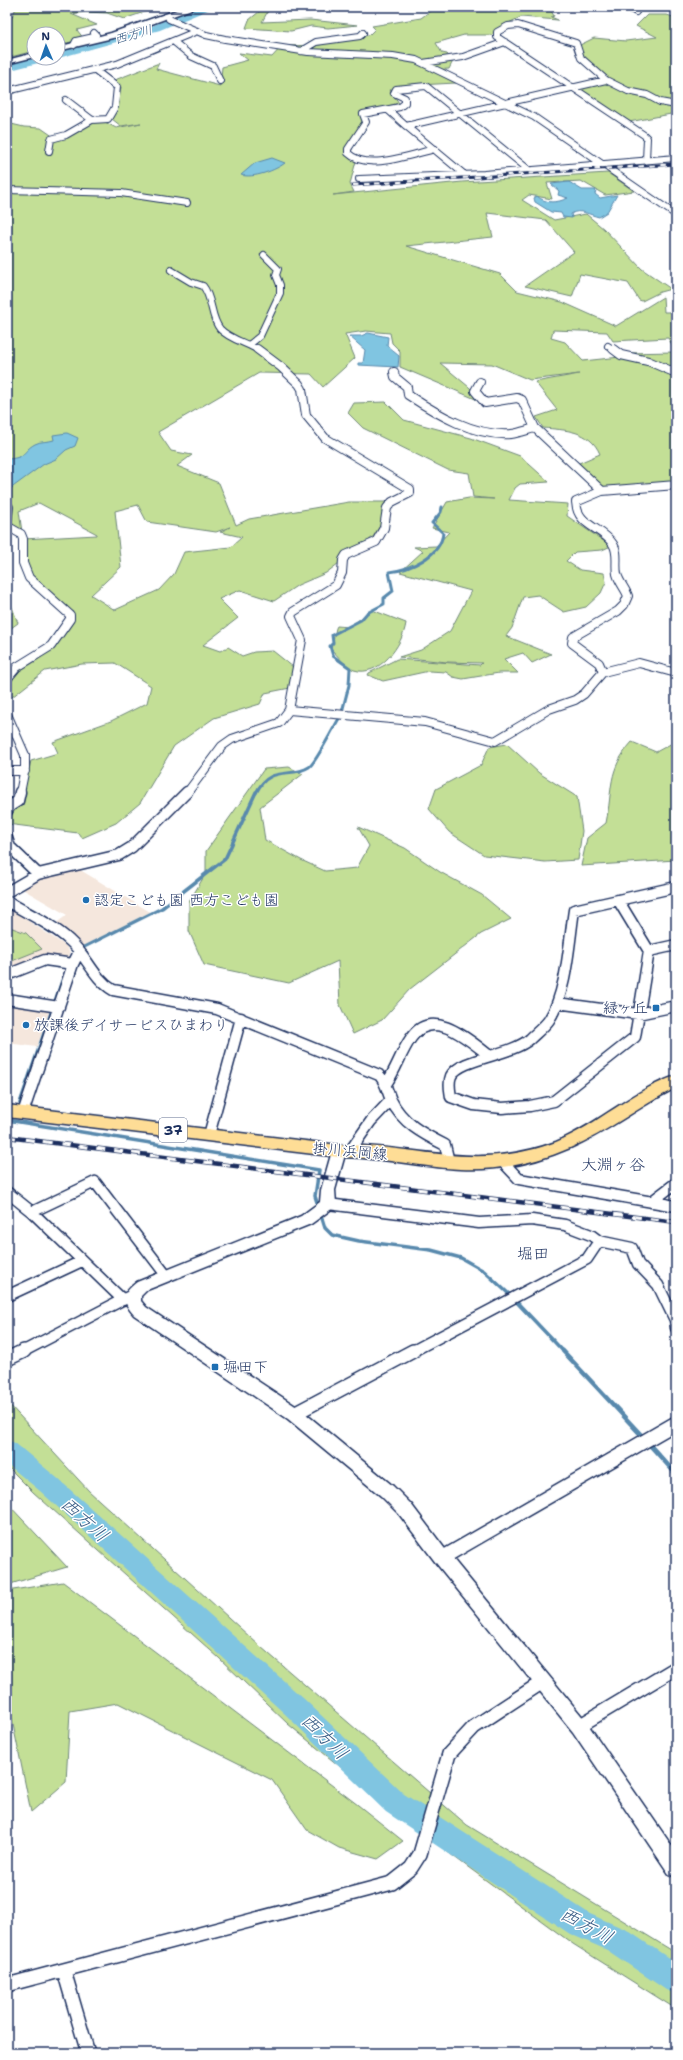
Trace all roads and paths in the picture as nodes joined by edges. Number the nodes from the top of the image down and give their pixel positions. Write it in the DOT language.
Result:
graph roads {
  1 [pos="193,7"];
  2 [pos="628,7"];
  3 [pos="636,12"];
  4 [pos="168,18"];
  5 [pos="197,31"];
  6 [pos="363,32"];
  7 [pos="94,33"];
  8 [pos="173,41"];
  9 [pos="505,42"];
  10 [pos="74,45"];
  11 [pos="66,47"];
  12 [pos="199,51"];
  13 [pos="301,51"];
  14 [pos="26,57"];
  15 [pos="195,58"];
  16 [pos="7,62"];
  17 [pos="423,63"];
  18 [pos="95,70"];
  19 [pos="606,80"];
  20 [pos="220,81"];
  21 [pos="573,88"];
  22 [pos="7,91"];
  23 [pos="66,100"];
  24 [pos="507,104"];
  25 [pos="676,105"];
  26 [pos="388,110"];
  27 [pos="461,114"];
  28 [pos="92,120"];
  29 [pos="406,126"];
  30 [pos="435,149"];
  31 [pos="49,151"];
  32 [pos="676,158"];
  33 [pos="646,160"];
  34 [pos="601,163"];
  35 [pos="529,170"];
  36 [pos="465,175"];
  37 [pos="359,179"];
  38 [pos="7,190"];
  39 [pos="187,203"];
  40 [pos="674,212"];
  41 [pos="264,255"];
  42 [pos="171,270"];
  43 [pos="676,297"];
  44 [pos="676,300"];
  45 [pos="249,345"];
  46 [pos="608,346"];
  47 [pos="394,372"];
  48 [pos="676,373"];
  49 [pos="480,382"];
  50 [pos="535,428"];
  51 [pos="676,484"];
  52 [pos="602,491"];
  53 [pos="9,507"];
  54 [pos="7,522"];
  55 [pos="7,526"];
  56 [pos="603,672"];
  57 [pos="676,673"];
  58 [pos="7,679"];
  59 [pos="289,710"];
  60 [pos="7,714"];
  61 [pos="7,771"];
  62 [pos="25,771"];
  63 [pos="7,811"];
  64 [pos="7,838"];
  65 [pos="38,874"];
  66 [pos="676,887"];
  67 [pos="7,892"];
  68 [pos="618,900"];
  69 [pos="7,901"];
  70 [pos="676,945"];
  71 [pos="649,951"];
  72 [pos="79,952"];
  73 [pos="70,964"];
  74 [pos="7,975"];
  75 [pos="7,999"];
  76 [pos="557,1003"];
  77 [pos="55,1006"];
  78 [pos="676,1006"];
  79 [pos="638,1014"];
  80 [pos="241,1018"];
  81 [pos="490,1056"];
  82 [pos="676,1082"];
  83 [pos="386,1084"];
  84 [pos="391,1100"];
  85 [pos="7,1111"];
  86 [pos="23,1113"];
  87 [pos="209,1135"];
  88 [pos="344,1151"];
  89 [pos="502,1161"];
  90 [pos="449,1162"];
  91 [pos="676,1183"];
  92 [pos="7,1192"];
  93 [pos="651,1202"];
  94 [pos="676,1206"];
  95 [pos="323,1208"];
  96 [pos="32,1212"];
  97 [pos="599,1241"];
  98 [pos="82,1260"];
  99 [pos="166,1275"];
  100 [pos="7,1296"];
  101 [pos="128,1296"];
  102 [pos="676,1328"];
  103 [pos="7,1359"];
  104 [pos="294,1414"];
  105 [pos="676,1423"];
  106 [pos="442,1558"];
  107 [pos="676,1668"];
  108 [pos="544,1681"];
  109 [pos="578,1726"];
  110 [pos="676,1868"];
  111 [pos="64,1972"];
  112 [pos="7,1986"];
  113 [pos="88,2053"];
  1 -- 4 [label="street"];
  2 -- 3 [label="street"];
  4 -- 5 [label="street"];
  4 -- 10 [label="street"];
  5 -- 8 [label="street"];
  5 -- 13 [label="street"];
  6 -- 13 [label="street"];
  7 -- 10 [label="street"];
  8 -- 15 [label="street"];
  8 -- 18 [label="street"];
  9 -- 17 [label="street"];
  9 -- 19 [label="street"];
  9 -- 21 [label="street"];
  10 -- 11 [label="street"];
  12 -- 15 [label="street"];
  13 -- 17 [label="street"];
  14 -- 16 [label="street"];
  15 -- 20 [label="street"];
  17 -- 24 [label="street"];
  18 -- 22 [label="street"];
  18 -- 28 [label="street"];
  19 -- 21 [label="street"];
  19 -- 25 [label="street"];
  21 -- 24 [label="street"];
  21 -- 33 [label="street"];
  23 -- 28 [label="street"];
  24 -- 27 [label="street"];
  24 -- 34 [label="street"];
  26 -- 27 [label="street"];
  26 -- 29 [label="street"];
  26 -- 30 [label="street"];
  27 -- 29 [label="street"];
  27 -- 35 [label="street"];
  28 -- 31 [label="street"];
  29 -- 30 [label="street"];
  30 -- 36 [label="street"];
  32 -- 33 [label="street"];
  33 -- 34 [label="street"];
  34 -- 35 [label="street"];
  34 -- 40 [label="street"];
  35 -- 36 [label="street"];
  36 -- 37 [label="street"];
  38 -- 39 [label="street"];
  41 -- 45 [label="street"];
  42 -- 45 [label="street"];
  43 -- 44 [label="street"];
  45 -- 59 [label="street"];
  46 -- 48 [label="street"];
  47 -- 50 [label="street"];
  49 -- 50 [label="street"];
  50 -- 52 [label="street"];
  51 -- 52 [label="street"];
  52 -- 56 [label="street"];
  53 -- 54 [label="street"];
  55 -- 58 [label="street"];
  56 -- 57 [label="street"];
  56 -- 59 [label="street"];
  59 -- 65 [label="street"];
  60 -- 62 [label="street"];
  61 -- 62 [label="street"];
  62 -- 63 [label="street"];
  64 -- 65 [label="street"];
  65 -- 67 [label="street"];
  66 -- 68 [label="street"];
  68 -- 71 [label="street"];
  68 -- 76 [label="street"];
  69 -- 72 [label="street"];
  70 -- 71 [label="street"];
  71 -- 79 [label="street"];
  72 -- 73 [label="street"];
  72 -- 80 [label="street"];
  73 -- 74 [label="street"];
  73 -- 77 [label="street"];
  75 -- 77 [label="street"];
  76 -- 79 [label="street"];
  76 -- 81 [label="street"];
  77 -- 86 [label="street"];
  78 -- 79 [label="street"];
  79 -- 81 [label="street"];
  80 -- 83 [label="street"];
  80 -- 87 [label="street"];
  81 -- 83 [label="street"];
  82 -- 89 [label="main road, 掛川浜岡線 / 37"];
  83 -- 84 [label="street"];
  84 -- 88 [label="street"];
  84 -- 90 [label="street"];
  85 -- 86 [label="main road, 掛川浜岡線 / 37"];
  86 -- 87 [label="main road, 掛川浜岡線 / 37"];
  87 -- 88 [label="main road, 掛川浜岡線 / 37"];
  88 -- 90 [label="main road, 掛川浜岡線 / 37"];
  88 -- 95 [label="street"];
  89 -- 90 [label="main road, 掛川浜岡線 / 37"];
  89 -- 93 [label="street"];
  91 -- 93 [label="street"];
  92 -- 96 [label="street"];
  93 -- 94 [label="street"];
  95 -- 97 [label="street"];
  95 -- 99 [label="street"];
  96 -- 98 [label="street"];
  96 -- 99 [label="street"];
  97 -- 102 [label="street"];
  97 -- 104 [label="street"];
  98 -- 100 [label="street"];
  98 -- 101 [label="street"];
  99 -- 101 [label="street"];
  101 -- 103 [label="street"];
  101 -- 104 [label="street"];
  104 -- 106 [label="street"];
  105 -- 106 [label="street"];
  106 -- 108 [label="street"];
  107 -- 109 [label="street"];
  108 -- 109 [label="street"];
  108 -- 111 [label="street"];
  109 -- 110 [label="street"];
  111 -- 112 [label="street"];
  111 -- 113 [label="street"];
}
